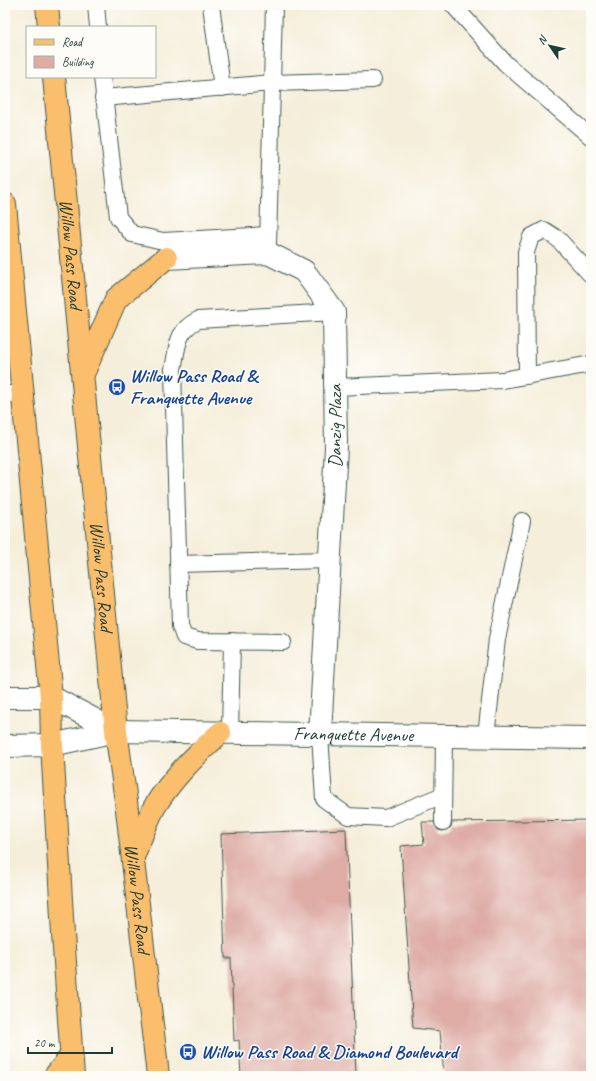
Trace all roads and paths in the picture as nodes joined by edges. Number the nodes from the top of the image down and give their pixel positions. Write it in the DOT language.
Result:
graph roads {
  1 [pos="47,5"];
  2 [pos="96,5"];
  3 [pos="211,5"];
  4 [pos="274,5"];
  5 [pos="453,5"];
  6 [pos="49,26"];
  7 [pos="98,26"];
  8 [pos="54,78"];
  9 [pos="102,78"];
  10 [pos="373,80"];
  11 [pos="272,83"];
  12 [pos="222,88"];
  13 [pos="103,98"];
  14 [pos="591,137"];
  15 [pos="5,204"];
  16 [pos="268,244"];
  17 [pos="166,258"];
  18 [pos="591,275"];
  19 [pos="334,312"];
  20 [pos="591,364"];
  21 [pos="83,375"];
  22 [pos="527,376"];
  23 [pos="335,387"];
  24 [pos="14,394"];
  25 [pos="522,521"];
  26 [pos="329,560"];
  27 [pos="178,564"];
  28 [pos="232,641"];
  29 [pos="283,642"];
  30 [pos="5,697"];
  31 [pos="51,697"];
  32 [pos="116,731"];
  33 [pos="225,733"];
  34 [pos="320,734"];
  35 [pos="444,736"];
  36 [pos="486,736"];
  37 [pos="591,738"];
  38 [pos="52,745"];
  39 [pos="5,746"];
  40 [pos="443,795"];
  41 [pos="443,822"];
  42 [pos="132,858"];
  43 [pos="72,1066"];
  44 [pos="55,1076"];
  45 [pos="158,1076"];
  1 -- 6 [label="main road"];
  2 -- 7 [label="lane"];
  3 -- 12 [label="lane"];
  4 -- 11 [label="lane"];
  5 -- 14 [label="lane"];
  8 -- 21 [label="main road, Willow Pass Road"];
  9 -- 13 [label="lane"];
  10 -- 11 [label="lane"];
  11 -- 12 [label="lane"];
  11 -- 16 [label="lane"];
  12 -- 13 [label="lane"];
  13 -- 16 [label="lane"];
  15 -- 24 [label="main road"];
  16 -- 17 [label="street"];
  16 -- 19 [label="street"];
  17 -- 21 [label="main road"];
  18 -- 22 [label="lane"];
  19 -- 23 [label="street, Danzig Plaza"];
  19 -- 27 [label="lane"];
  20 -- 22 [label="lane"];
  21 -- 32 [label="main road, Willow Pass Road"];
  22 -- 23 [label="lane"];
  23 -- 26 [label="street, Danzig Plaza"];
  24 -- 31 [label="main road"];
  25 -- 36 [label="lane"];
  26 -- 27 [label="lane"];
  26 -- 34 [label="street, Danzig Plaza"];
  27 -- 28 [label="lane"];
  28 -- 29 [label="lane"];
  28 -- 33 [label="lane"];
  30 -- 31 [label="street"];
  31 -- 32 [label="street"];
  31 -- 38 [label="main road"];
  32 -- 33 [label="street, Franquette Avenue"];
  32 -- 38 [label="street"];
  32 -- 42 [label="main road, Willow Pass Road"];
  33 -- 34 [label="street, Franquette Avenue"];
  33 -- 42 [label="main road"];
  34 -- 35 [label="street, Franquette Avenue"];
  34 -- 40 [label="lane"];
  35 -- 36 [label="street, Franquette Avenue"];
  35 -- 40 [label="lane"];
  36 -- 37 [label="street, Franquette Avenue"];
  38 -- 39 [label="street"];
  38 -- 43 [label="main road"];
  40 -- 41 [label="lane"];
  42 -- 45 [label="main road, Willow Pass Road"];
  43 -- 44 [label="main road"];
}
